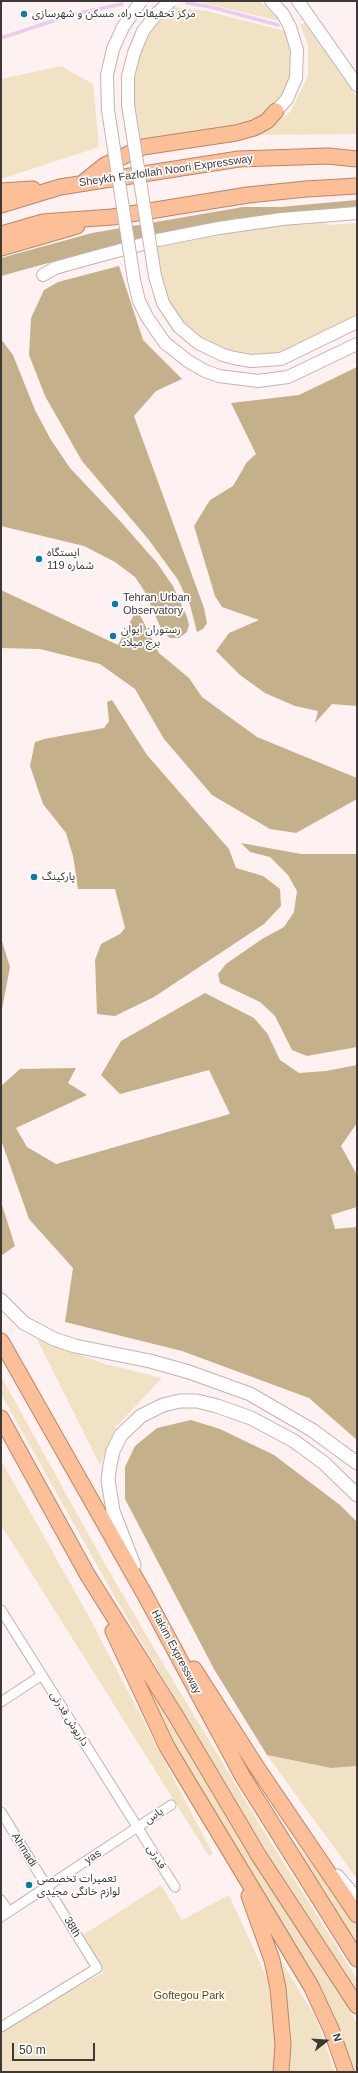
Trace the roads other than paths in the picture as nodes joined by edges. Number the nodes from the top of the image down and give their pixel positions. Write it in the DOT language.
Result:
graph roads {
  1 [pos="141,1"];
  2 [pos="171,1"];
  3 [pos="271,1"];
  4 [pos="298,1"];
  5 [pos="357,85"];
  6 [pos="276,111"];
  7 [pos="357,154"];
  8 [pos="328,156"];
  9 [pos="357,159"];
  10 [pos="83,182"];
  11 [pos="357,186"];
  12 [pos="60,187"];
  13 [pos="1,191"];
  14 [pos="1,205"];
  15 [pos="357,213"];
  16 [pos="112,217"];
  17 [pos="1,234"];
  18 [pos="1,248"];
  19 [pos="44,275"];
  20 [pos="357,322"];
  21 [pos="357,344"];
  22 [pos="1,1300"];
  23 [pos="1,1341"];
  24 [pos="1,1418"];
  25 [pos="357,1464"];
  26 [pos="355,1490"];
  27 [pos="87,1574"];
  28 [pos="145,1595"];
  29 [pos="1,1610"];
  30 [pos="42,1675"];
  31 [pos="1,1702"];
  32 [pos="171,1805"];
  33 [pos="1,1812"];
  34 [pos="138,1827"];
  35 [pos="307,1841"];
  36 [pos="235,1861"];
  37 [pos="48,1887"];
  38 [pos="175,1887"];
  39 [pos="357,1899"];
  40 [pos="1,1900"];
  41 [pos="5,1914"];
  42 [pos="357,1915"];
  43 [pos="357,1959"];
  44 [pos="357,2006"];
  45 [pos="1,2027"];
  46 [pos="281,2072"];
  47 [pos="346,2072"];
  1 -- 21 [label="street, bridge"];
  2 -- 20 [label="street, bridge"];
  3 -- 6 [label="street"];
  4 -- 5 [label="street"];
  6 -- 10 [label="highway"];
  7 -- 8 [label="highway"];
  8 -- 9 [label="highway, Sheykh Fazlollah Noori Expressway"];
  8 -- 10 [label="highway, Sheykh Fazlollah Noori Expressway"];
  10 -- 12 [label="highway, Sheykh Fazlollah Noori Expressway"];
  11 -- 16 [label="highway"];
  12 -- 13 [label="highway"];
  12 -- 14 [label="highway, Sheykh Fazlollah Noori Expressway"];
  15 -- 19 [label="street"];
  16 -- 17 [label="highway"];
  16 -- 18 [label="highway"];
  22 -- 25 [label="main road"];
  23 -- 28 [label="highway, Hakim Expressway"];
  24 -- 27 [label="highway"];
  26 -- 28 [label="main road"];
  27 -- 36 [label="highway"];
  27 -- 44 [label="highway"];
  28 -- 35 [label="highway"];
  28 -- 43 [label="highway, Hakim Expressway"];
  29 -- 30 [label="street, داریوش قدرتی"];
  30 -- 31 [label="street"];
  30 -- 34 [label="street, داریوش قدرتی"];
  32 -- 34 [label="street, یاس"];
  33 -- 37 [label="street, Ahmadi"];
  34 -- 37 [label="street, yas"];
  34 -- 38 [label="street, قدرتی"];
  35 -- 39 [label="main road"];
  35 -- 42 [label="highway"];
  36 -- 46 [label="highway"];
  36 -- 47 [label="highway"];
  37 -- 41 [label="street, yas"];
  37 -- 45 [label="street, 38th"];
  40 -- 41 [label="street"];
}
